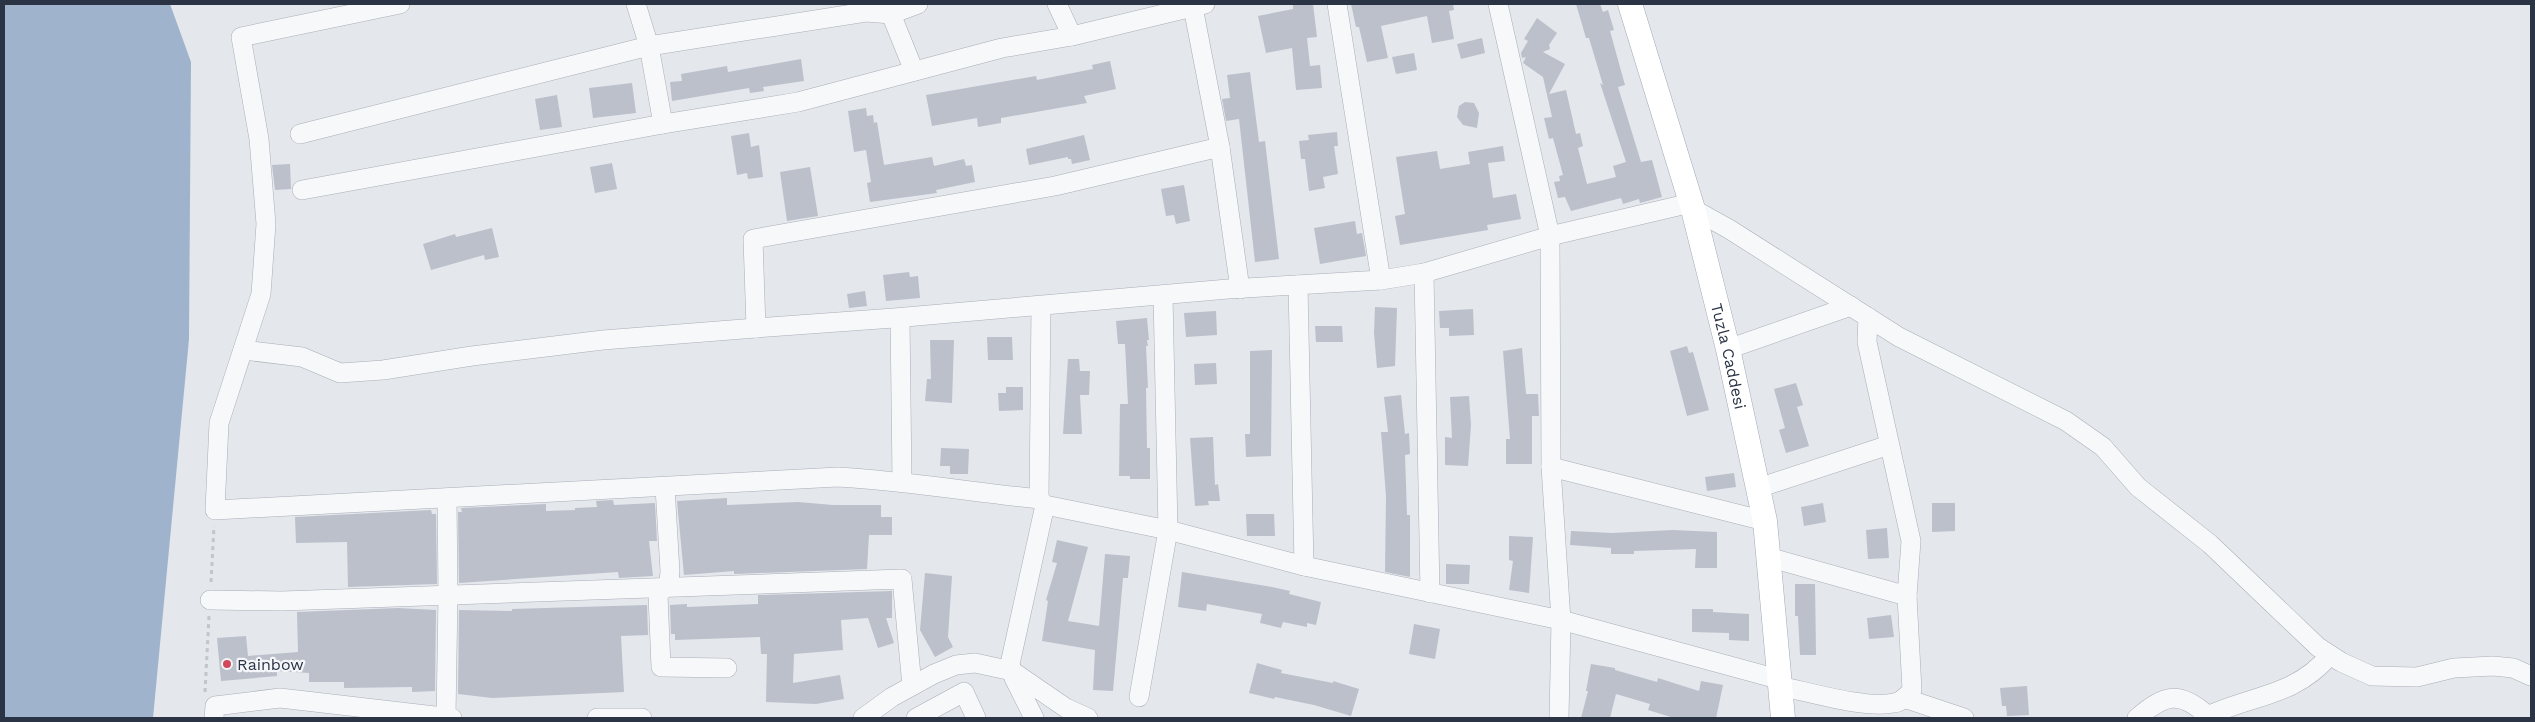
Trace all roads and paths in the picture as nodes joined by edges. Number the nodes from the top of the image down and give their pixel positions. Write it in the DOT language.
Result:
graph roads {
  1 [pos="400,4"];
  2 [pos="636,4"];
  3 [pos="918,4"];
  4 [pos="1057,4"];
  5 [pos="1337,4"];
  6 [pos="1498,4"];
  7 [pos="1630,4"];
  8 [pos="1199,5"];
  9 [pos="865,8"];
  10 [pos="891,14"];
  11 [pos="1072,36"];
  12 [pos="649,46"];
  13 [pos="914,70"];
  14 [pos="662,124"];
  15 [pos="300,134"];
  16 [pos="1220,147"];
  17 [pos="302,190"];
  18 [pos="1692,206"];
  19 [pos="1550,236"];
  20 [pos="1424,273"];
  21 [pos="1381,280"];
  22 [pos="1298,285"];
  23 [pos="1240,289"];
  24 [pos="1163,295"];
  25 [pos="1042,306"];
  26 [pos="1851,306"];
  27 [pos="1868,317"];
  28 [pos="900,318"];
  29 [pos="756,328"];
  30 [pos="1728,349"];
  31 [pos="243,350"];
  32 [pos="1889,445"];
  33 [pos="1551,467"];
  34 [pos="902,481"];
  35 [pos="665,487"];
  36 [pos="1758,488"];
  37 [pos="447,498"];
  38 [pos="1042,502"];
  39 [pos="1766,521"];
  40 [pos="1168,530"];
  41 [pos="1768,557"];
  42 [pos="1304,566"];
  43 [pos="663,587"];
  44 [pos="1430,593"];
  45 [pos="448,595"];
  46 [pos="1907,596"];
  47 [pos="210,600"];
  48 [pos="1561,620"];
  49 [pos="2330,655"];
  50 [pos="727,668"];
  51 [pos="1012,671"];
  52 [pos="2531,676"];
  53 [pos="1778,682"];
  54 [pos="912,686"];
  55 [pos="1139,697"];
  56 [pos="1904,698"];
  57 [pos="2205,717"];
  58 [pos="214,718"];
  59 [pos="449,718"];
  60 [pos="597,718"];
  61 [pos="642,718"];
  62 [pos="864,718"];
  63 [pos="916,718"];
  64 [pos="976,718"];
  65 [pos="1034,718"];
  66 [pos="1088,718"];
  67 [pos="1559,718"];
  68 [pos="1783,718"];
  69 [pos="1964,718"];
  70 [pos="2137,718"];
  1 -- 31 [label="street"];
  2 -- 12 [label="street"];
  3 -- 10 [label="street"];
  4 -- 11 [label="street"];
  5 -- 21 [label="street"];
  6 -- 19 [label="street"];
  7 -- 18 [label="main road, Tuzla Caddesi"];
  8 -- 11 [label="street"];
  8 -- 16 [label="street"];
  9 -- 10 [label="street"];
  9 -- 12 [label="street"];
  10 -- 13 [label="street"];
  11 -- 13 [label="street"];
  12 -- 14 [label="street"];
  12 -- 15 [label="street"];
  13 -- 14 [label="street"];
  14 -- 17 [label="street"];
  16 -- 23 [label="street"];
  16 -- 29 [label="street"];
  18 -- 19 [label="street"];
  18 -- 26 [label="street"];
  18 -- 30 [label="main road, Tuzla Caddesi"];
  19 -- 20 [label="street"];
  19 -- 33 [label="street"];
  20 -- 21 [label="street"];
  20 -- 44 [label="street"];
  21 -- 22 [label="street"];
  22 -- 23 [label="street"];
  22 -- 42 [label="street"];
  23 -- 24 [label="street"];
  24 -- 25 [label="street"];
  24 -- 40 [label="street"];
  25 -- 28 [label="street"];
  25 -- 38 [label="street"];
  26 -- 27 [label="street"];
  26 -- 30 [label="street"];
  27 -- 32 [label="street"];
  27 -- 49 [label="street"];
  28 -- 29 [label="street"];
  28 -- 34 [label="street"];
  29 -- 31 [label="street"];
  30 -- 36 [label="main road, Tuzla Caddesi"];
  31 -- 37 [label="street"];
  32 -- 36 [label="street"];
  32 -- 46 [label="street"];
  33 -- 39 [label="street"];
  33 -- 48 [label="street"];
  34 -- 35 [label="street"];
  34 -- 38 [label="street"];
  35 -- 37 [label="street"];
  35 -- 43 [label="street"];
  36 -- 39 [label="main road, Tuzla Caddesi"];
  37 -- 45 [label="street"];
  38 -- 40 [label="street"];
  38 -- 51 [label="street"];
  39 -- 41 [label="main road, Tuzla Caddesi"];
  40 -- 42 [label="street"];
  40 -- 55 [label="street"];
  41 -- 46 [label="street"];
  41 -- 53 [label="main road, Tuzla Caddesi"];
  42 -- 44 [label="street"];
  43 -- 45 [label="street"];
  43 -- 50 [label="street"];
  43 -- 54 [label="street"];
  44 -- 48 [label="street"];
  45 -- 47 [label="street"];
  45 -- 59 [label="street"];
  46 -- 56 [label="street"];
  48 -- 53 [label="street"];
  48 -- 67 [label="street"];
  49 -- 52 [label="street"];
  49 -- 57 [label="street"];
  51 -- 54 [label="street"];
  51 -- 65 [label="street"];
  51 -- 66 [label="street"];
  53 -- 56 [label="street"];
  53 -- 68 [label="main road, Tuzla Caddesi"];
  54 -- 62 [label="street"];
  56 -- 69 [label="street"];
  57 -- 70 [label="street"];
  58 -- 59 [label="street"];
  60 -- 61 [label="street"];
  63 -- 64 [label="street"];
}
